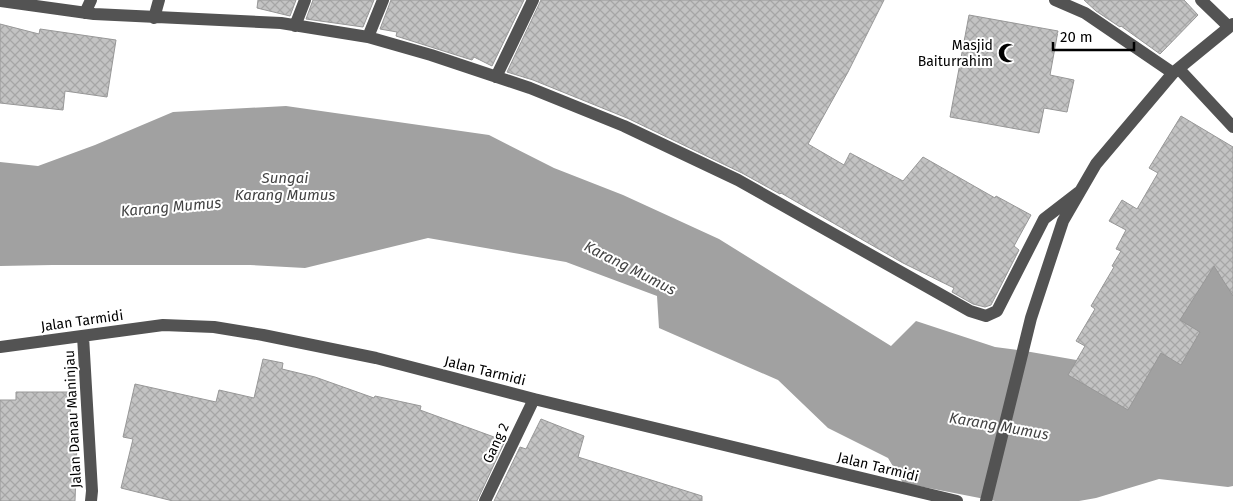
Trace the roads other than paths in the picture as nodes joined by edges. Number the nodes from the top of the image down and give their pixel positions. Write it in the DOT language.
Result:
graph roads {
  1 [pos="91,0"];
  2 [pos="159,0"];
  3 [pos="304,0"];
  4 [pos="384,0"];
  5 [pos="533,0"];
  6 [pos="1055,0"];
  7 [pos="1201,0"];
  8 [pos="0,1"];
  9 [pos="85,13"];
  10 [pos="154,18"];
  11 [pos="295,26"];
  12 [pos="1231,26"];
  13 [pos="368,37"];
  14 [pos="1176,71"];
  15 [pos="496,77"];
  16 [pos="1233,127"];
  17 [pos="1079,192"];
  18 [pos="84,336"];
  19 [pos="0,347"];
  20 [pos="534,399"];
  21 [pos="91,501"];
  22 [pos="485,501"];
  23 [pos="956,501"];
  24 [pos="986,501"];
  1 -- 9 [label="street"];
  2 -- 10 [label="street"];
  3 -- 11 [label="street"];
  4 -- 13 [label="street"];
  5 -- 15 [label="street"];
  6 -- 14 [label="street"];
  7 -- 12 [label="street"];
  8 -- 9 [label="street"];
  9 -- 10 [label="street"];
  10 -- 11 [label="street"];
  11 -- 13 [label="street"];
  12 -- 14 [label="street"];
  13 -- 15 [label="street"];
  14 -- 16 [label="street"];
  14 -- 17 [label="street"];
  15 -- 17 [label="street"];
  17 -- 24 [label="street"];
  18 -- 19 [label="street, Jalan Tarmidi"];
  18 -- 20 [label="street, Jalan Tarmidi"];
  18 -- 21 [label="street, Jalan Danau Maninjau"];
  20 -- 22 [label="street, Gang 2"];
  20 -- 23 [label="street, Jalan Tarmidi"];
}
